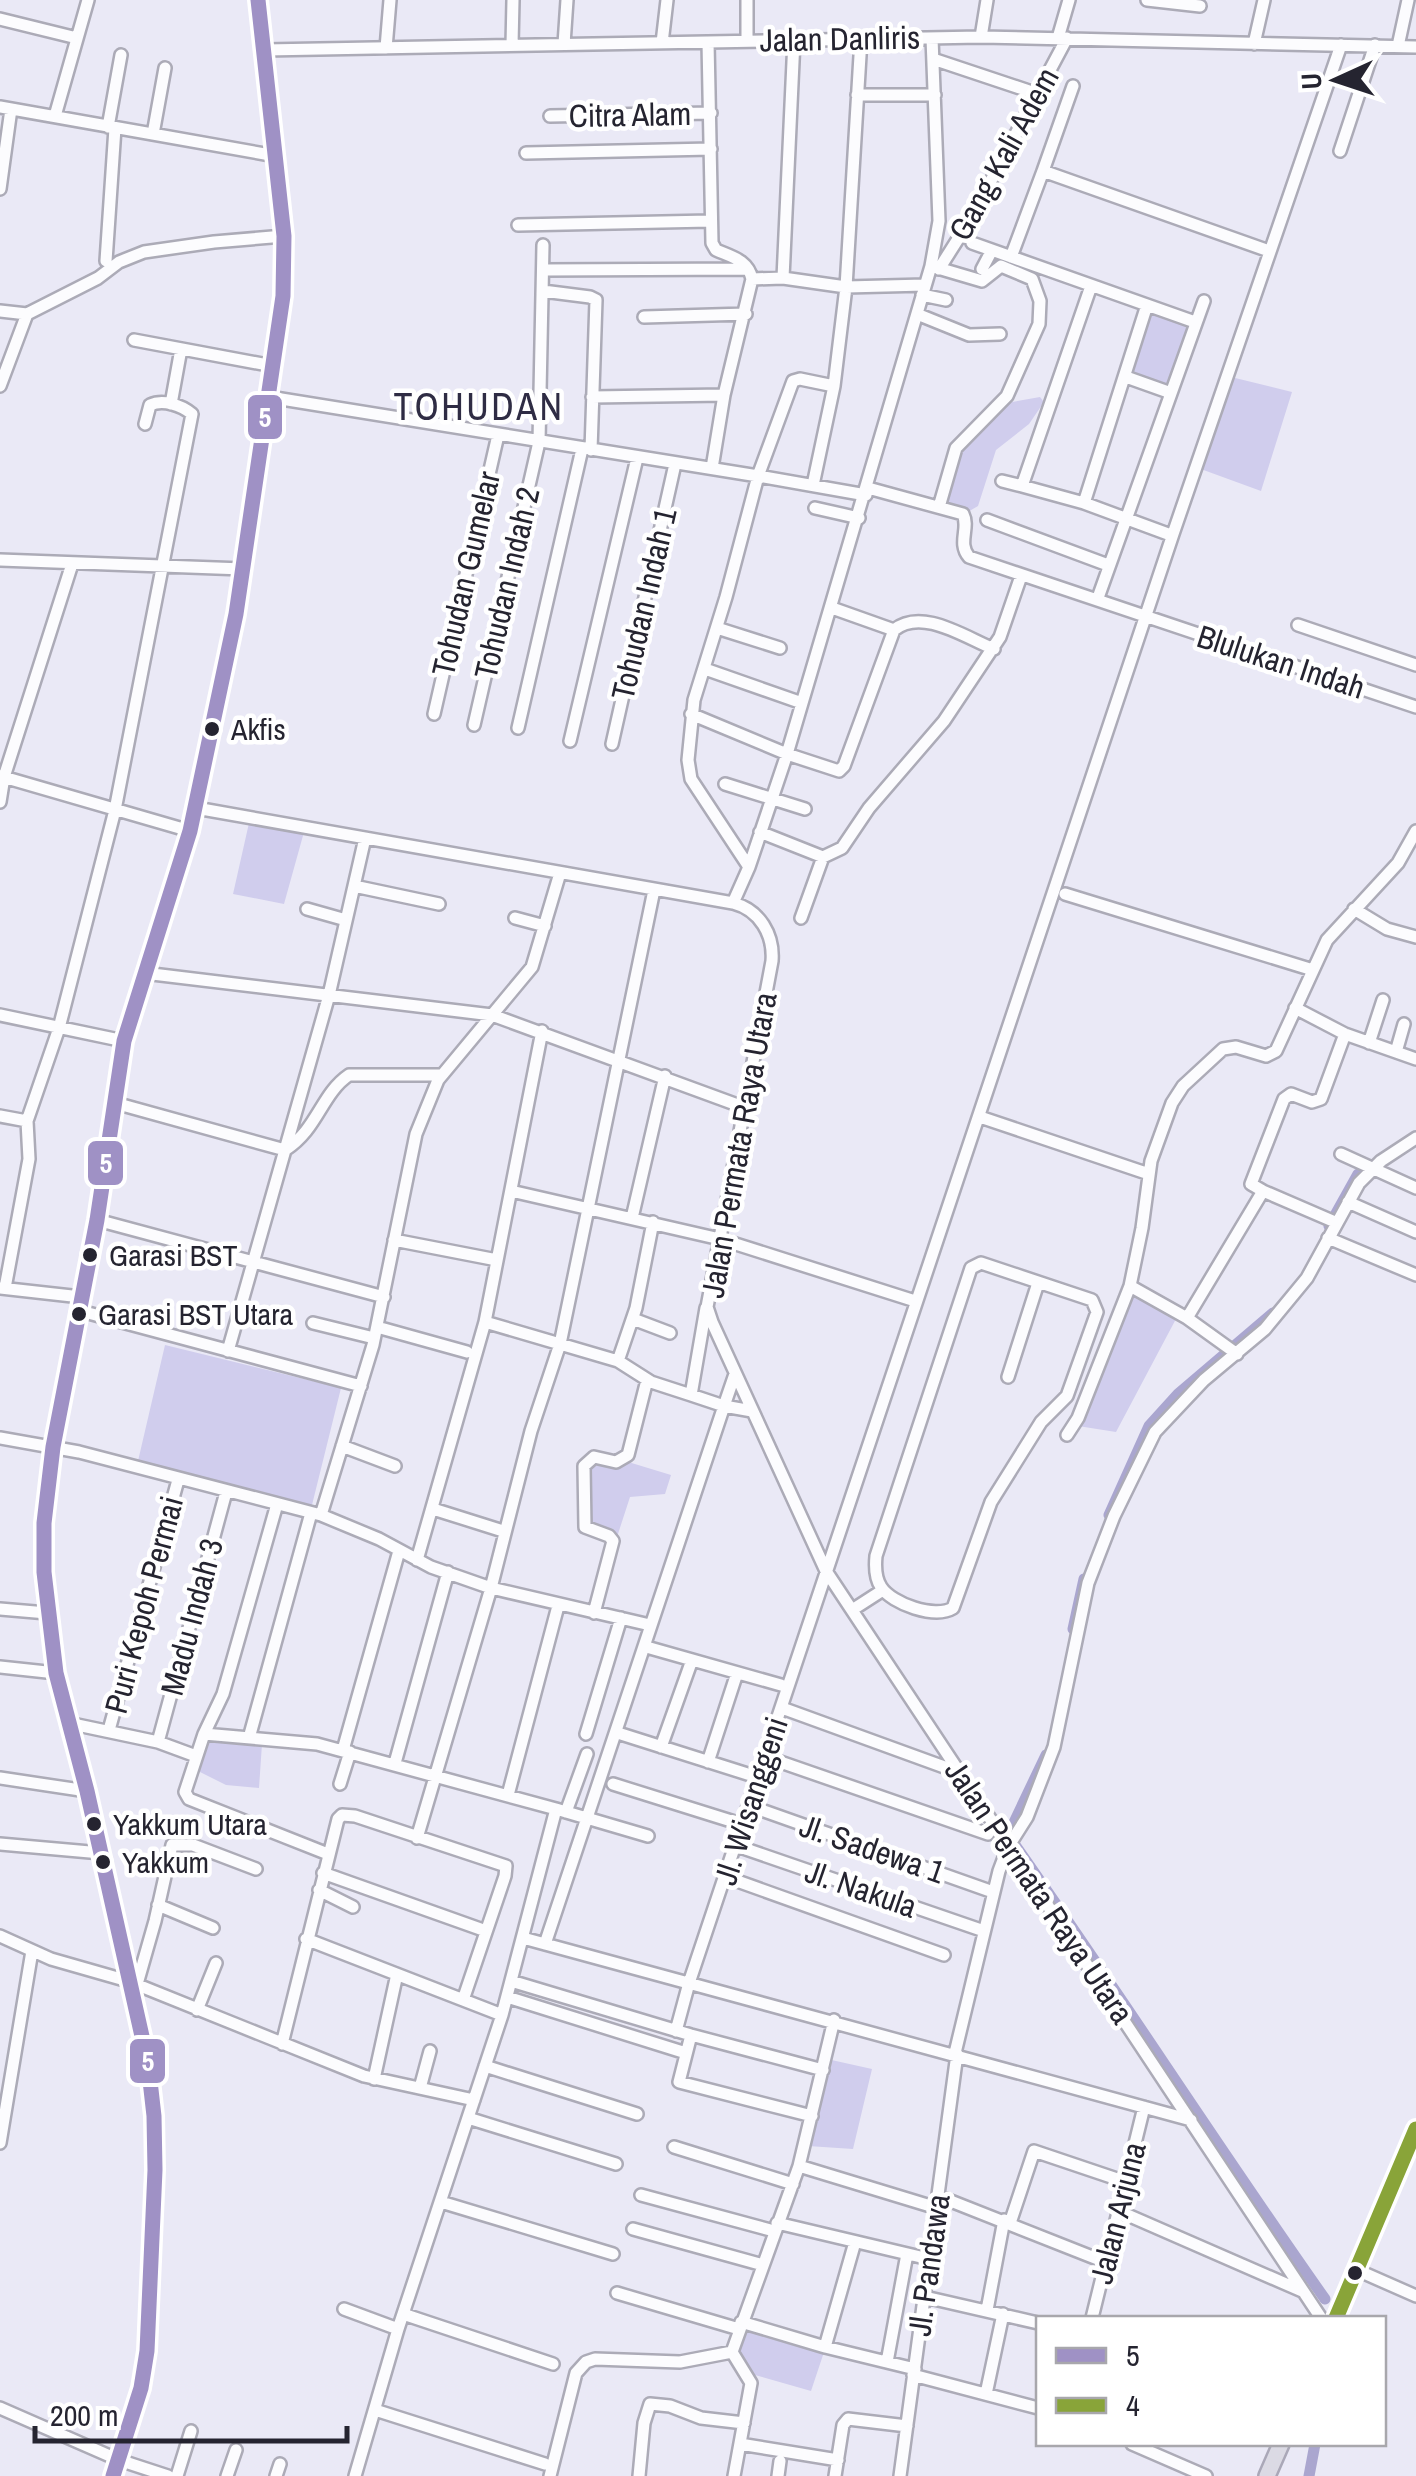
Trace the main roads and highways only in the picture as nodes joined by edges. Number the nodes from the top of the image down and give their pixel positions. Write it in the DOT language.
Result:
graph roads {
  1 [pos="258,0"];
  2 [pos="1416,2129"];
  3 [pos="1337,2316"];
  4 [pos="1280,2446"];
  5 [pos="113,2476"];
  6 [pos="1267,2476"];
  1 -- 5 [label="main road"];
  2 -- 3 [label="highway"];
  4 -- 6 [label="highway"];
}
